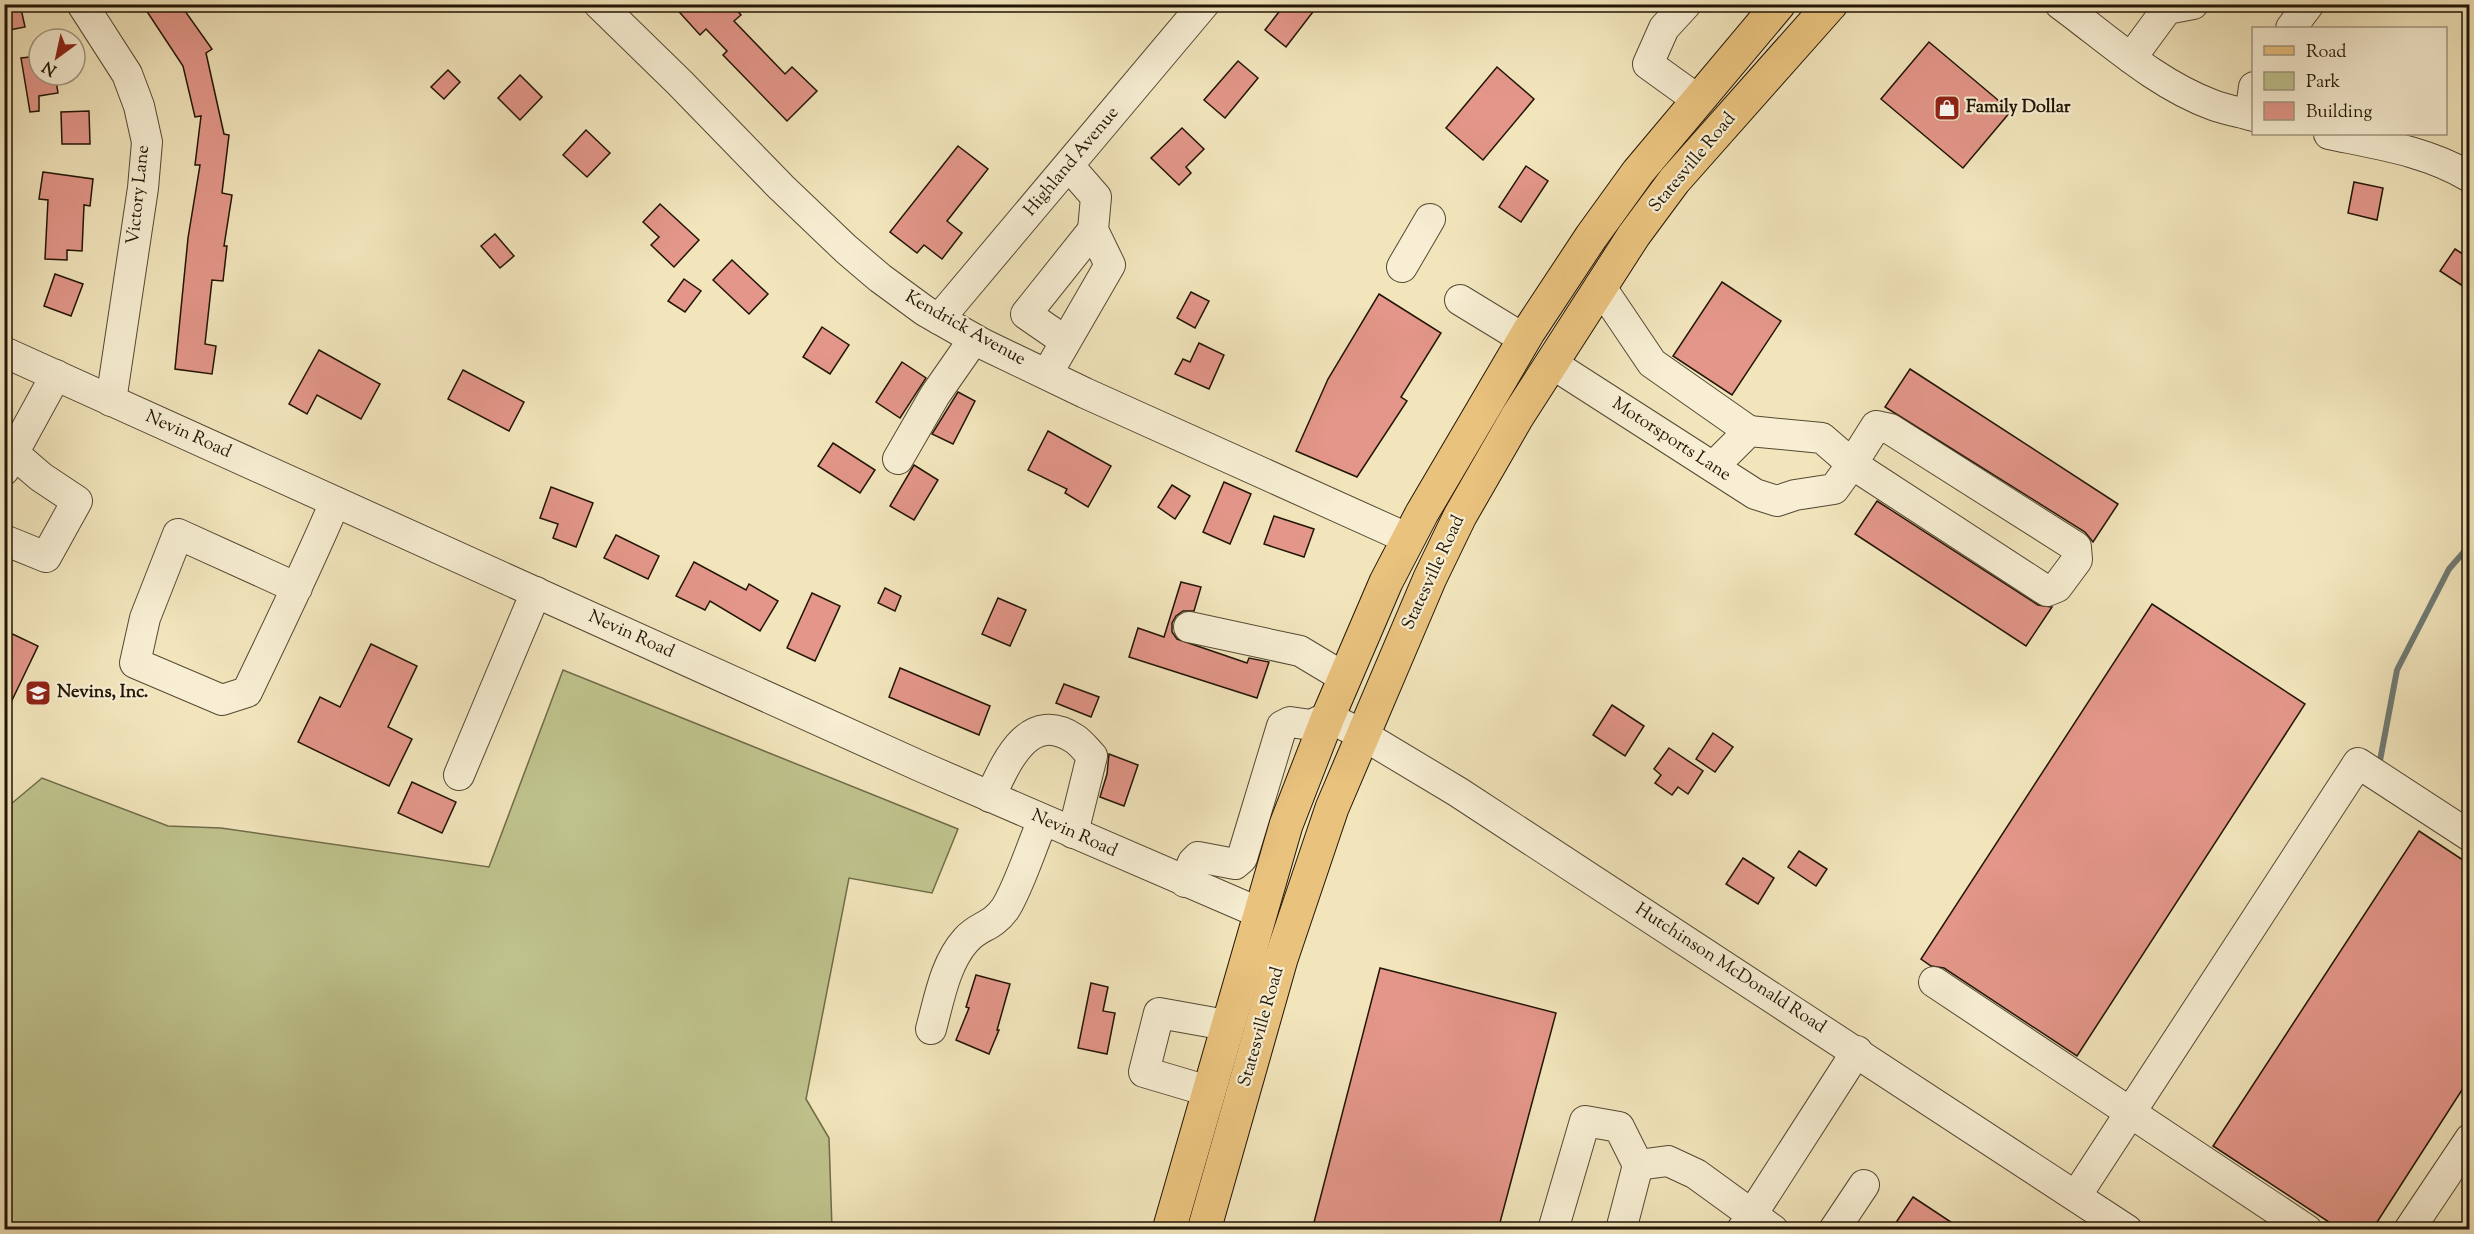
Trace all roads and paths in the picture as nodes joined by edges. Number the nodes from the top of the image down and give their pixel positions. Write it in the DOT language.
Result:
graph roads {
  1 [pos="82,4"];
  2 [pos="599,4"];
  3 [pos="1204,4"];
  4 [pos="1686,4"];
  5 [pos="1831,4"];
  6 [pos="2060,4"];
  7 [pos="2309,4"];
  8 [pos="1775,6"];
  9 [pos="2172,6"];
  10 [pos="2292,27"];
  11 [pos="2131,57"];
  12 [pos="1698,100"];
  13 [pos="2252,106"];
  14 [pos="2334,135"];
  15 [pos="1068,166"];
  16 [pos="2469,177"];
  17 [pos="1430,219"];
  18 [pos="1093,230"];
  19 [pos="1402,267"];
  20 [pos="1600,286"];
  21 [pos="1460,300"];
  22 [pos="939,319"];
  23 [pos="974,339"];
  24 [pos="1524,339"];
  25 [pos="1065,341"];
  26 [pos="4,352"];
  27 [pos="1551,363"];
  28 [pos="1047,374"];
  29 [pos="56,375"];
  30 [pos="111,401"];
  31 [pos="1749,431"];
  32 [pos="898,459"];
  33 [pos="9,461"];
  34 [pos="1852,464"];
  35 [pos="1713,467"];
  36 [pos="335,501"];
  37 [pos="1409,539"];
  38 [pos="4,540"];
  39 [pos="297,588"];
  40 [pos="536,592"];
  41 [pos="1189,627"];
  42 [pos="1345,678"];
  43 [pos="1328,717"];
  44 [pos="1363,735"];
  45 [pos="459,775"];
  46 [pos="990,797"];
  47 [pos="1043,820"];
  48 [pos="1251,828"];
  49 [pos="1073,833"];
  50 [pos="2469,836"];
  51 [pos="1282,838"];
  52 [pos="1185,882"];
  53 [pos="1260,913"];
  54 [pos="1934,982"];
  55 [pos="1226,1026"];
  56 [pos="931,1029"];
  57 [pos="1857,1051"];
  58 [pos="1208,1091"];
  59 [pos="2132,1112"];
  60 [pos="2469,1138"];
  61 [pos="1638,1165"];
  62 [pos="1864,1185"];
  63 [pos="2076,1196"];
  64 [pos="1755,1224"];
  65 [pos="1169,1230"];
  66 [pos="1204,1230"];
  67 [pos="1553,1230"];
  68 [pos="1621,1230"];
  69 [pos="1834,1230"];
  70 [pos="2127,1230"];
  71 [pos="2307,1230"];
  72 [pos="2409,1230"];
  1 -- 30 [label="street, Victory Lane"];
  2 -- 22 [label="street, Kendrick Avenue"];
  3 -- 15 [label="street, Highland Avenue"];
  4 -- 12 [label="street"];
  5 -- 20 [label="main road, Statesville Road"];
  6 -- 11 [label="street"];
  7 -- 10 [label="street"];
  8 -- 12 [label="main road, Statesville Road"];
  9 -- 11 [label="street"];
  11 -- 13 [label="street"];
  12 -- 24 [label="main road, Statesville Road"];
  14 -- 16 [label="street"];
  15 -- 18 [label="street"];
  15 -- 22 [label="street, Highland Avenue"];
  17 -- 19 [label="street"];
  18 -- 25 [label="street"];
  18 -- 25 [label="street"];
  20 -- 27 [label="main road, Statesville Road"];
  20 -- 31 [label="street"];
  21 -- 24 [label="street"];
  22 -- 23 [label="street, Kendrick Avenue"];
  23 -- 28 [label="street, Kendrick Avenue"];
  23 -- 32 [label="street"];
  24 -- 37 [label="main road, Statesville Road"];
  25 -- 28 [label="street"];
  26 -- 29 [label="street, Nevin Road"];
  27 -- 35 [label="street, Motorsports Lane"];
  27 -- 44 [label="main road, Statesville Road"];
  28 -- 37 [label="street, Kendrick Avenue"];
  29 -- 30 [label="street, Nevin Road"];
  29 -- 33 [label="street"];
  30 -- 36 [label="street, Nevin Road"];
  31 -- 34 [label="street"];
  31 -- 35 [label="street"];
  33 -- 38 [label="street"];
  34 -- 34 [label="street, Motorsports Lane"];
  34 -- 35 [label="street, Motorsports Lane"];
  36 -- 39 [label="street"];
  36 -- 40 [label="street, Nevin Road"];
  37 -- 42 [label="main road, Statesville Road"];
  39 -- 39 [label="street"];
  40 -- 45 [label="street"];
  40 -- 46 [label="street, Nevin Road"];
  41 -- 42 [label="street"];
  42 -- 43 [label="main road, Statesville Road"];
  43 -- 44 [label="street, Hutchinson McDonald Road"];
  43 -- 48 [label="street"];
  43 -- 51 [label="main road, Statesville Road"];
  44 -- 57 [label="street, Hutchinson McDonald Road"];
  44 -- 66 [label="main road, Statesville Road"];
  46 -- 47 [label="street, Nevin Road"];
  46 -- 49 [label="street"];
  47 -- 49 [label="street, Nevin Road"];
  47 -- 56 [label="street"];
  48 -- 51 [label="street"];
  48 -- 52 [label="street"];
  49 -- 52 [label="street, Nevin Road"];
  50 -- 59 [label="street"];
  51 -- 53 [label="main road, Statesville Road"];
  52 -- 53 [label="street, Nevin Road"];
  53 -- 55 [label="main road, Statesville Road"];
  54 -- 59 [label="street"];
  55 -- 58 [label="main road, Statesville Road"];
  55 -- 58 [label="street"];
  57 -- 63 [label="street, Hutchinson McDonald Road"];
  57 -- 64 [label="street"];
  58 -- 65 [label="main road, Statesville Road"];
  59 -- 63 [label="street"];
  59 -- 71 [label="street"];
  60 -- 72 [label="street"];
  61 -- 64 [label="street"];
  61 -- 67 [label="street"];
  61 -- 68 [label="street"];
  62 -- 69 [label="street"];
  63 -- 70 [label="street, Hutchinson McDonald Road"];
}
